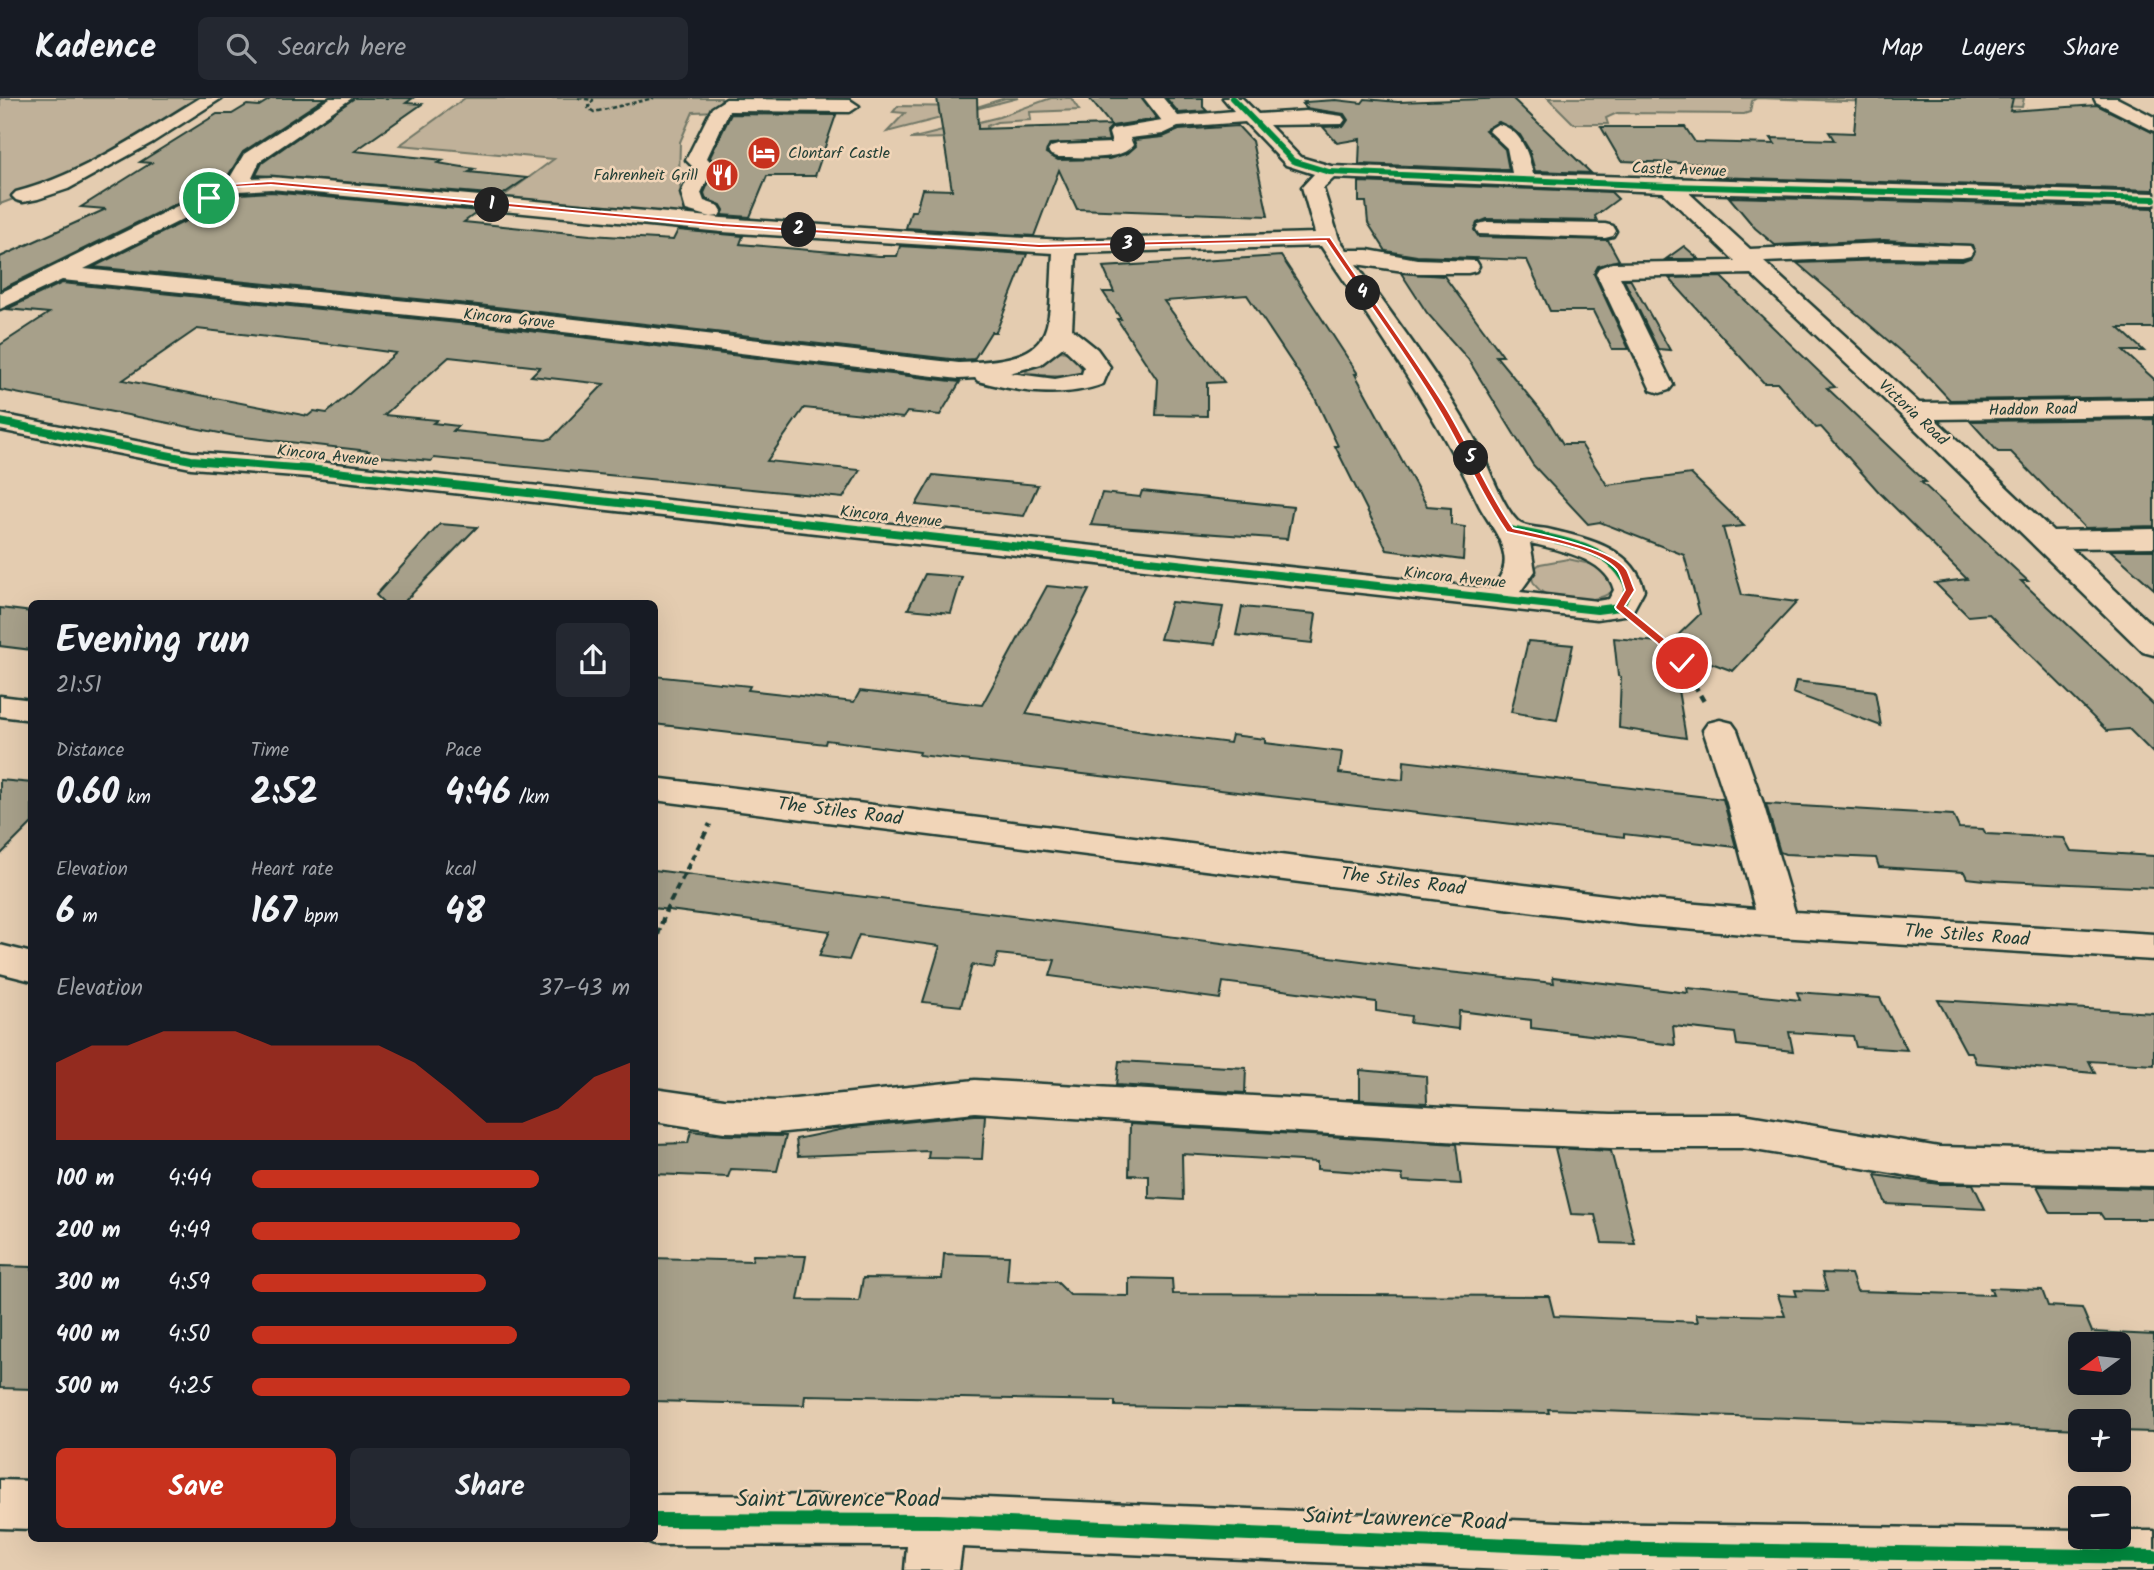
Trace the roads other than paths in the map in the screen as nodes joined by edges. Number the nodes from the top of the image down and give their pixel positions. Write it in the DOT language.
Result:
graph roads {
  1 [pos="213,98"];
  2 [pos="343,98"];
  3 [pos="1153,98"];
  4 [pos="1232,98"];
  5 [pos="1278,98"];
  6 [pos="850,106"];
  7 [pos="2101,107"];
  8 [pos="1296,117"];
  9 [pos="1251,118"];
  10 [pos="1335,120"];
  11 [pos="1173,122"];
  12 [pos="2154,125"];
  13 [pos="1498,130"];
  14 [pos="1058,151"];
  15 [pos="1329,172"];
  16 [pos="1532,180"];
  17 [pos="235,185"];
  18 [pos="1669,186"];
  19 [pos="23,196"];
  20 [pos="2154,199"];
  21 [pos="722,216"];
  22 [pos="986,222"];
  23 [pos="1131,223"];
  24 [pos="1487,229"];
  25 [pos="1549,230"];
  26 [pos="1605,231"];
  27 [pos="934,240"];
  28 [pos="1157,244"];
  29 [pos="1065,247"];
  30 [pos="1334,248"];
  31 [pos="1962,251"];
  32 [pos="1750,261"];
  33 [pos="1468,266"];
  34 [pos="58,273"];
  35 [pos="0,302"];
  36 [pos="1060,332"];
  37 [pos="959,371"];
  38 [pos="1660,385"];
  39 [pos="2154,408"];
  40 [pos="1912,411"];
  41 [pos="0,422"];
  42 [pos="1510,530"];
  43 [pos="2154,538"];
  44 [pos="2046,540"];
  45 [pos="1501,598"];
  46 [pos="2154,645"];
  47 [pos="0,706"];
  48 [pos="28,710"];
  49 [pos="1720,730"];
  50 [pos="658,790"];
  51 [pos="1779,924"];
  52 [pos="2154,947"];
  53 [pos="0,959"];
  54 [pos="28,966"];
  55 [pos="658,1106"];
  56 [pos="2154,1170"];
  57 [pos="0,1504"];
  58 [pos="28,1505"];
  59 [pos="658,1520"];
  60 [pos="935,1545"];
  61 [pos="2154,1557"];
  62 [pos="1586,1559"];
  1 -- 19 [label="street"];
  2 -- 17 [label="street"];
  3 -- 11 [label="street"];
  4 -- 9 [label="street, Castle Avenue"];
  5 -- 8 [label="street"];
  6 -- 21 [label="street"];
  7 -- 12 [label="street"];
  8 -- 9 [label="street"];
  8 -- 10 [label="street"];
  9 -- 11 [label="street"];
  9 -- 15 [label="street, Castle Avenue"];
  11 -- 14 [label="street"];
  13 -- 16 [label="street"];
  15 -- 16 [label="street, Castle Avenue"];
  15 -- 30 [label="street, Kincora Avenue"];
  16 -- 18 [label="street, Castle Avenue"];
  16 -- 25 [label="street"];
  17 -- 21 [label="street"];
  17 -- 34 [label="street"];
  18 -- 20 [label="street, Castle Avenue"];
  18 -- 32 [label="street, Victoria Road"];
  21 -- 27 [label="street"];
  22 -- 27 [label="street"];
  23 -- 28 [label="street"];
  24 -- 25 [label="street"];
  25 -- 26 [label="street"];
  27 -- 29 [label="street"];
  28 -- 29 [label="street"];
  28 -- 30 [label="street"];
  29 -- 36 [label="street"];
  30 -- 33 [label="street"];
  30 -- 42 [label="street, Kincora Avenue"];
  31 -- 32 [label="street"];
  32 -- 38 [label="street"];
  32 -- 40 [label="street, Victoria Road"];
  34 -- 35 [label="street"];
  34 -- 37 [label="street, Kincora Grove"];
  36 -- 37 [label="street, Kincora Grove"];
  36 -- 37 [label="street, Kincora Grove"];
  39 -- 40 [label="street, Haddon Road"];
  40 -- 44 [label="street, Victoria Road"];
  41 -- 45 [label="street, Kincora Avenue"];
  42 -- 45 [label="street, Kincora Avenue"];
  42 -- 45 [label="street, Kincora Avenue"];
  43 -- 44 [label="street"];
  44 -- 46 [label="street, Victoria Road"];
  47 -- 48 [label="street"];
  49 -- 51 [label="street"];
  50 -- 51 [label="street, The Stiles Road"];
  51 -- 52 [label="street, The Stiles Road"];
  53 -- 54 [label="street"];
  55 -- 56 [label="street"];
  57 -- 58 [label="street"];
  59 -- 60 [label="street, Saint Lawrence Road"];
  60 -- 62 [label="street, Saint Lawrence Road"];
  61 -- 62 [label="street, Saint Lawrence Road"];
}
